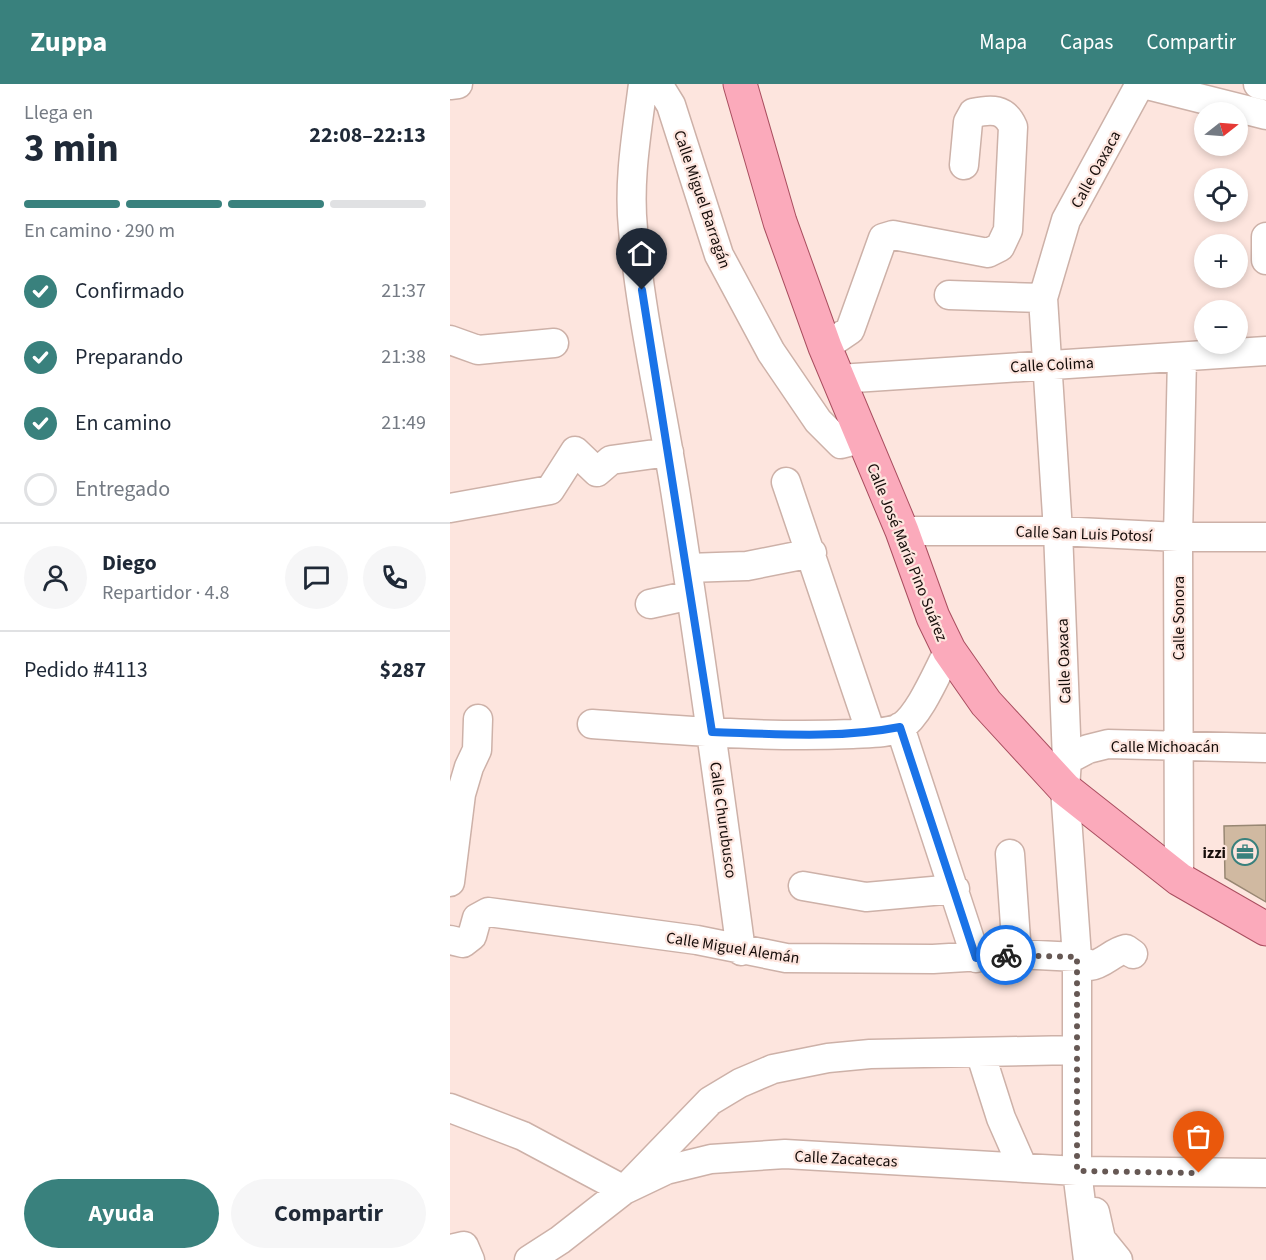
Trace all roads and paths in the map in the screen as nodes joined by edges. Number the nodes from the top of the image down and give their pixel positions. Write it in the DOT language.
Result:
graph roads {
  1 [pos="458,84"];
  2 [pos="643,84"];
  3 [pos="658,84"];
  4 [pos="740,84"];
  5 [pos="1141,84"];
  6 [pos="1258,84"];
  7 [pos="450,85"];
  8 [pos="1266,86"];
  9 [pos="1186,90"];
  10 [pos="1266,115"];
  11 [pos="964,165"];
  12 [pos="1266,237"];
  13 [pos="1266,260"];
  14 [pos="949,295"];
  15 [pos="1043,298"];
  16 [pos="450,340"];
  17 [pos="554,343"];
  18 [pos="825,347"];
  19 [pos="1266,351"];
  20 [pos="1182,358"];
  21 [pos="1048,364"];
  22 [pos="839,380"];
  23 [pos="861,439"];
  24 [pos="669,452"];
  25 [pos="786,482"];
  26 [pos="450,508"];
  27 [pos="902,531"];
  28 [pos="1058,531"];
  29 [pos="1178,537"];
  30 [pos="1266,537"];
  31 [pos="812,553"];
  32 [pos="689,581"];
  33 [pos="650,604"];
  34 [pos="949,650"];
  35 [pos="478,719"];
  36 [pos="592,724"];
  37 [pos="900,727"];
  38 [pos="712,732"];
  39 [pos="872,733"];
  40 [pos="1179,744"];
  41 [pos="1266,748"];
  42 [pos="1066,775"];
  43 [pos="1010,854"];
  44 [pos="1179,879"];
  45 [pos="450,882"];
  46 [pos="803,886"];
  47 [pos="955,889"];
  48 [pos="1266,929"];
  49 [pos="450,940"];
  50 [pos="741,951"];
  51 [pos="1017,954"];
  52 [pos="1133,954"];
  53 [pos="1077,957"];
  54 [pos="976,958"];
  55 [pos="1076,1050"];
  56 [pos="980,1052"];
  57 [pos="450,1108"];
  58 [pos="1023,1168"];
  59 [pos="1083,1171"];
  60 [pos="1266,1173"];
  61 [pos="624,1190"];
  62 [pos="450,1249"];
  63 [pos="470,1260"];
  64 [pos="529,1260"];
  65 [pos="1088,1260"];
  66 [pos="1118,1260"];
  1 -- 7 [label="street"];
  2 -- 24 [label="street, Calle Churubusco"];
  3 -- 23 [label="street, Calle Miguel Barragán"];
  4 -- 18 [label="main road, Calle José María Pino Suárez"];
  5 -- 9 [label="street"];
  5 -- 15 [label="street, Calle Oaxaca"];
  6 -- 8 [label="street"];
  9 -- 10 [label="street"];
  11 -- 18 [label="street"];
  12 -- 13 [label="street"];
  14 -- 15 [label="street"];
  15 -- 21 [label="street, Calle Oaxaca"];
  16 -- 17 [label="street"];
  18 -- 22 [label="main road, Calle José María Pino Suárez"];
  19 -- 20 [label="street, Calle Colima"];
  20 -- 21 [label="street, Calle Colima"];
  20 -- 29 [label="street, Calle Sonora"];
  21 -- 22 [label="street, Calle Colima"];
  21 -- 28 [label="street, Calle Oaxaca"];
  22 -- 23 [label="main road, Calle José María Pino Suárez"];
  23 -- 27 [label="main road, Calle José María Pino Suárez"];
  24 -- 26 [label="street"];
  24 -- 32 [label="street, Calle Churubusco"];
  25 -- 31 [label="street"];
  27 -- 28 [label="street, Calle San Luis Potosí"];
  27 -- 34 [label="main road, Calle José María Pino Suárez"];
  28 -- 29 [label="street, Calle San Luis Potosí"];
  28 -- 42 [label="street, Calle Oaxaca"];
  29 -- 30 [label="street, Calle San Luis Potosí"];
  29 -- 40 [label="street, Calle Sonora"];
  31 -- 32 [label="street"];
  31 -- 39 [label="street"];
  32 -- 33 [label="street"];
  32 -- 38 [label="street, Calle Churubusco"];
  34 -- 37 [label="street"];
  34 -- 42 [label="main road, Calle José María Pino Suárez"];
  35 -- 45 [label="street"];
  36 -- 38 [label="street"];
  37 -- 39 [label="street"];
  37 -- 47 [label="street"];
  38 -- 39 [label="street"];
  38 -- 50 [label="street, Calle Churubusco"];
  40 -- 41 [label="street, Calle Michoacán"];
  40 -- 42 [label="street, Calle Michoacán"];
  40 -- 44 [label="street, Calle Sonora"];
  42 -- 44 [label="main road, Calle José María Pino Suárez"];
  42 -- 53 [label="street, Calle Oaxaca"];
  43 -- 51 [label="street"];
  44 -- 48 [label="main road, Calle José María Pino Suárez"];
  46 -- 47 [label="street"];
  47 -- 54 [label="street"];
  49 -- 50 [label="street, Calle Miguel Alemán"];
  50 -- 54 [label="street, Calle Miguel Alemán"];
  51 -- 53 [label="street, Calle Miguel Alemán"];
  51 -- 54 [label="street, Calle Miguel Alemán"];
  52 -- 53 [label="street, Calle Miguel Alemán"];
  53 -- 55 [label="street, Calle Oaxaca"];
  55 -- 56 [label="street"];
  55 -- 59 [label="street, Calle Oaxaca"];
  56 -- 58 [label="street"];
  56 -- 61 [label="street"];
  57 -- 61 [label="street"];
  58 -- 59 [label="street, Calle Zacatecas"];
  58 -- 61 [label="street, Calle Zacatecas"];
  59 -- 60 [label="street, Calle Zacatecas"];
  59 -- 65 [label="street, Calle Oaxaca"];
  59 -- 66 [label="street"];
  61 -- 64 [label="street"];
  62 -- 63 [label="street"];
}
